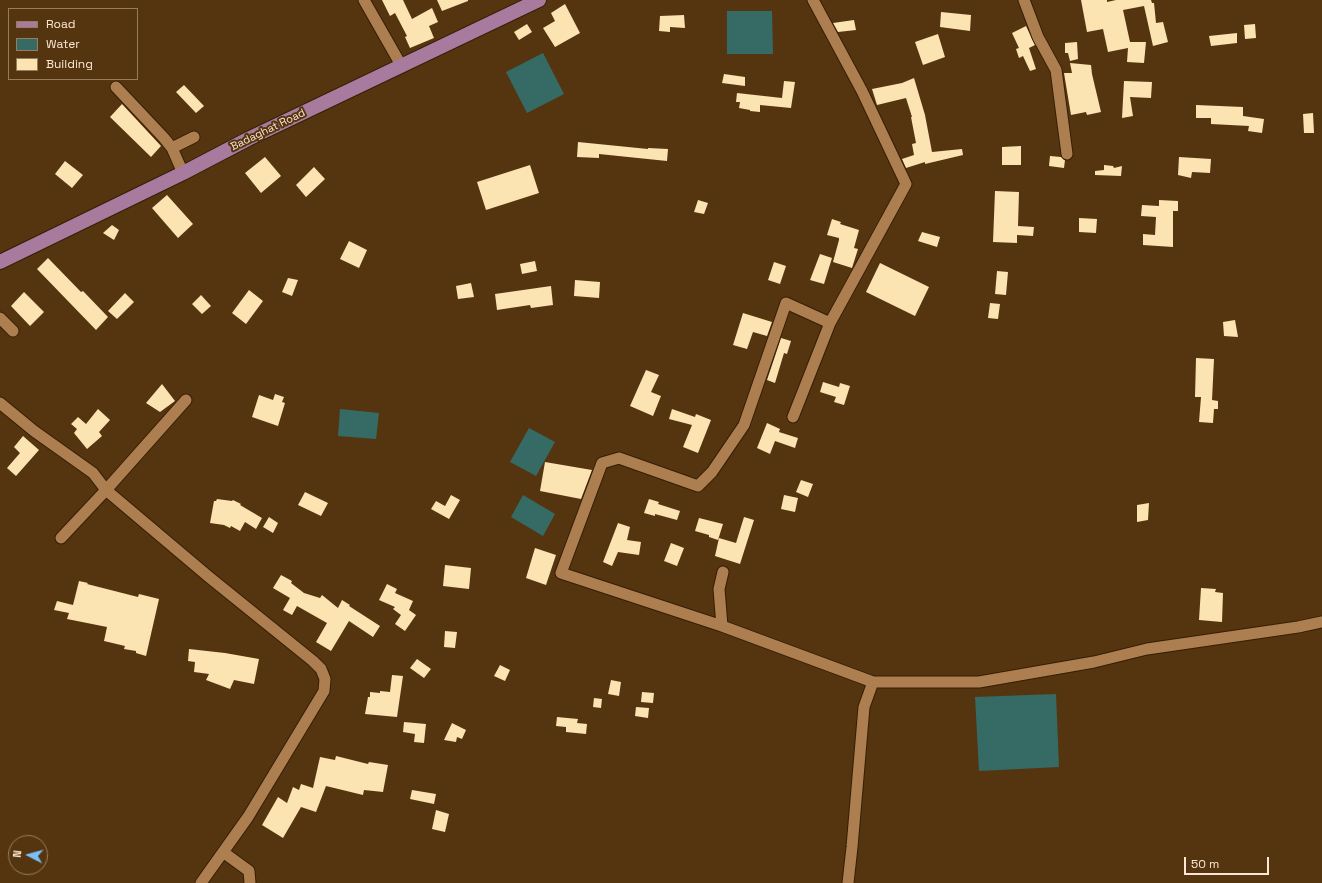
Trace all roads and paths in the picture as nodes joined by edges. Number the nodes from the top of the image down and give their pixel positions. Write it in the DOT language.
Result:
graph roads {
  1 [pos="364,0"];
  2 [pos="538,0"];
  3 [pos="813,0"];
  4 [pos="1024,0"];
  5 [pos="401,65"];
  6 [pos="116,87"];
  7 [pos="194,137"];
  8 [pos="172,148"];
  9 [pos="1067,154"];
  10 [pos="183,174"];
  11 [pos="0,262"];
  12 [pos="0,318"];
  13 [pos="830,323"];
  14 [pos="13,331"];
  15 [pos="186,400"];
  16 [pos="0,403"];
  17 [pos="793,417"];
  18 [pos="106,490"];
  19 [pos="61,538"];
  20 [pos="723,572"];
  21 [pos="1322,622"];
  22 [pos="722,626"];
  23 [pos="873,682"];
  24 [pos="223,852"];
  25 [pos="201,883"];
  26 [pos="250,883"];
  27 [pos="848,883"];
  1 -- 5 [label="street"];
  2 -- 5 [label="main road, Badaghat Road"];
  3 -- 13 [label="street"];
  4 -- 9 [label="street"];
  5 -- 10 [label="main road, Badaghat Road"];
  6 -- 8 [label="street"];
  7 -- 8 [label="street"];
  8 -- 10 [label="street"];
  10 -- 11 [label="main road, Badaghat Road"];
  12 -- 14 [label="street"];
  13 -- 17 [label="street"];
  13 -- 22 [label="street"];
  15 -- 18 [label="street"];
  16 -- 18 [label="street"];
  18 -- 19 [label="street"];
  18 -- 24 [label="street"];
  20 -- 22 [label="street"];
  21 -- 23 [label="street"];
  22 -- 23 [label="street"];
  23 -- 27 [label="street"];
  24 -- 25 [label="street"];
  24 -- 26 [label="street"];
}
